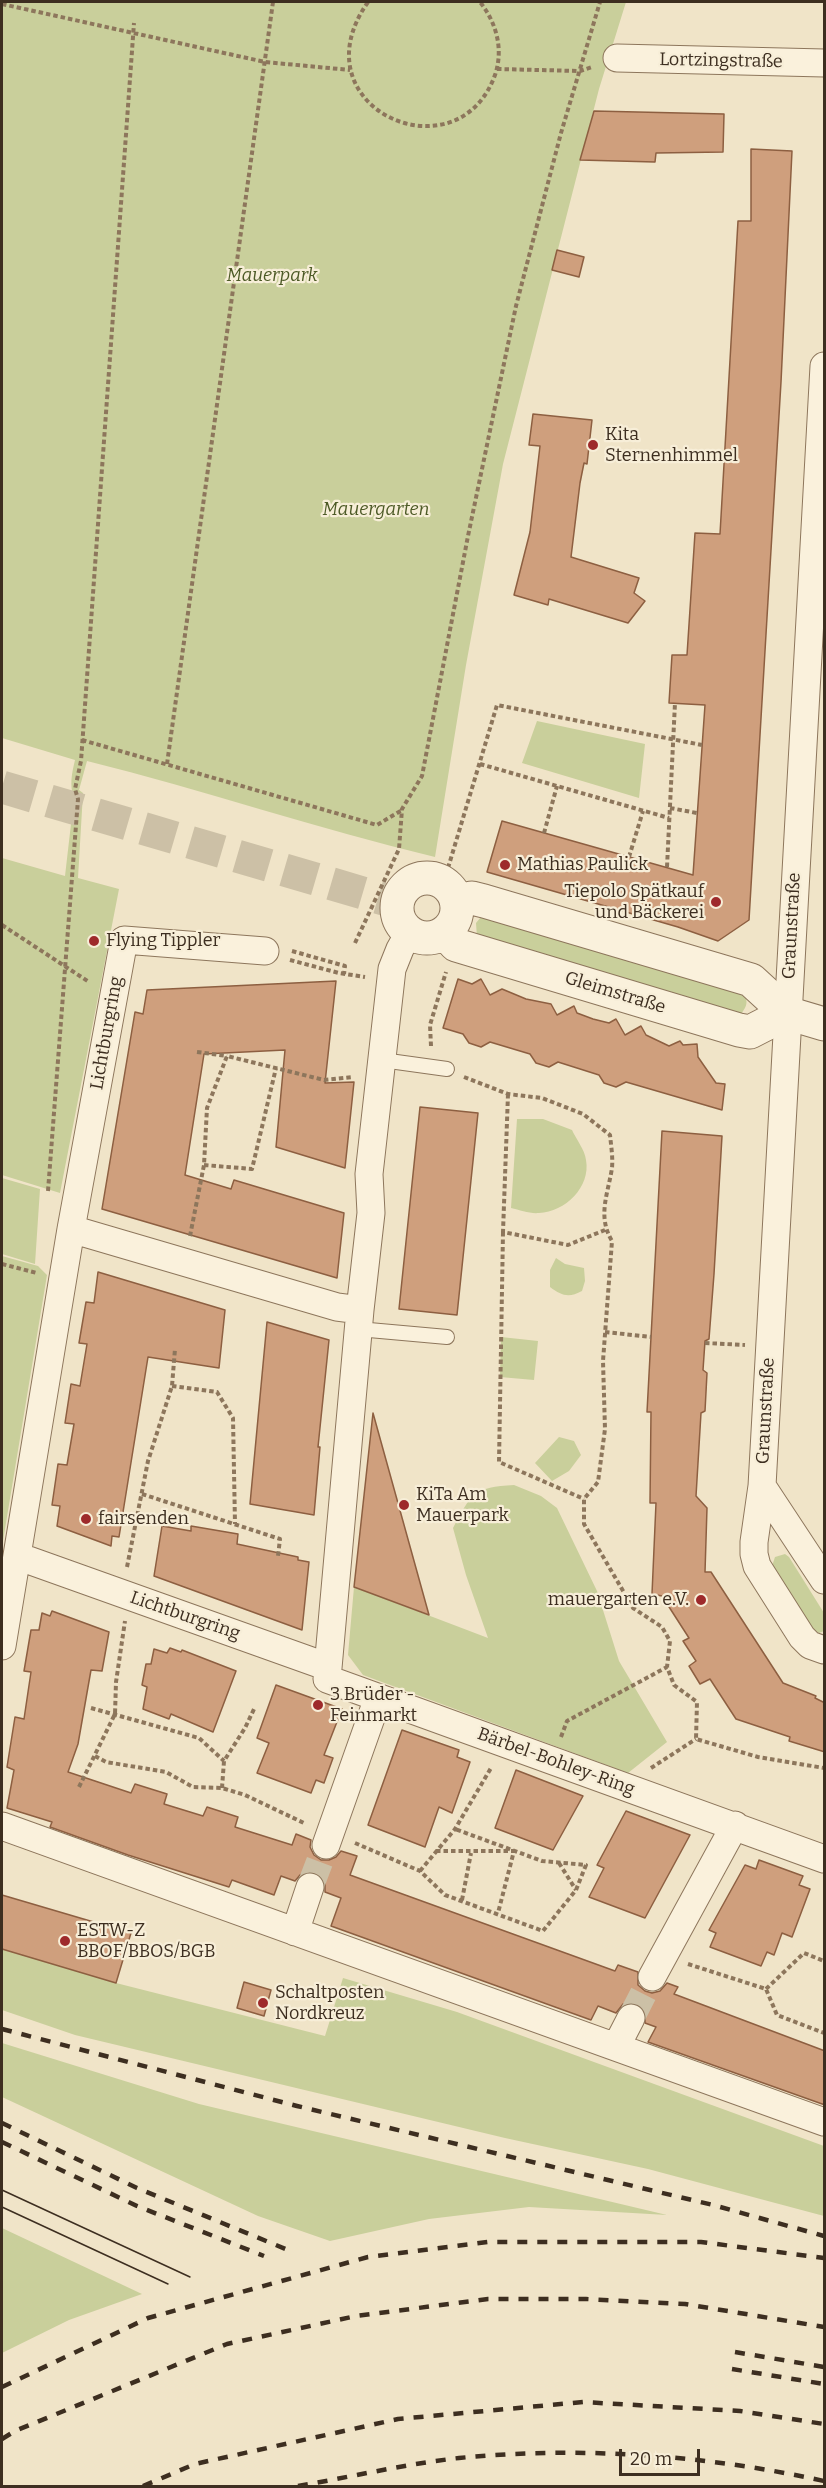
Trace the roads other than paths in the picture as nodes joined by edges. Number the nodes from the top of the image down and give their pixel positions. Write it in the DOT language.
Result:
graph roads {
  1 [pos="617,58"];
  2 [pos="825,63"];
  3 [pos="825,366"];
  4 [pos="457,901"];
  5 [pos="409,933"];
  6 [pos="446,933"];
  7 [pos="273,954"];
  8 [pos="787,1013"];
  9 [pos="825,1024"];
  10 [pos="382,1060"];
  11 [pos="447,1069"];
  12 [pos="72,1229"];
  13 [pos="359,1319"];
  14 [pos="447,1337"];
  15 [pos="762,1486"];
  16 [pos="17,1556"];
  17 [pos="825,1580"];
  18 [pos="2,1646"];
  19 [pos="825,1650"];
  20 [pos="328,1667"];
  21 [pos="378,1698"];
  22 [pos="735,1825"];
  23 [pos="2,1826"];
  24 [pos="327,1838"];
  25 [pos="825,1858"];
  26 [pos="310,1887"];
  27 [pos="295,1932"];
  28 [pos="656,1969"];
  29 [pos="631,2018"];
  30 [pos="616,2047"];
  31 [pos="825,2122"];
  1 -- 2 [label="street, Lortzingstraße"];
  3 -- 8 [label="street, Graunstraße"];
  4 -- 5 [label="street"];
  4 -- 6 [label="street"];
  4 -- 8 [label="street"];
  5 -- 6 [label="street"];
  5 -- 10 [label="street"];
  6 -- 8 [label="street, Gleimstraße"];
  7 -- 12 [label="street, Lichtburgring"];
  8 -- 9 [label="street"];
  8 -- 15 [label="street, Graunstraße"];
  10 -- 11 [label="lane"];
  10 -- 13 [label="street"];
  12 -- 13 [label="street"];
  12 -- 16 [label="street, Lichtburgring"];
  13 -- 14 [label="lane"];
  13 -- 20 [label="street"];
  15 -- 17 [label="street"];
  15 -- 19 [label="street, Graunstraße"];
  16 -- 18 [label="street"];
  16 -- 20 [label="street, Lichtburgring"];
  20 -- 21 [label="street, Bärbel-Bohley-Ring"];
  21 -- 22 [label="street, Bärbel-Bohley-Ring"];
  21 -- 24 [label="street"];
  22 -- 25 [label="street, Bärbel-Bohley-Ring"];
  22 -- 28 [label="street"];
  23 -- 27 [label="street"];
  26 -- 27 [label="street"];
  27 -- 30 [label="street"];
  29 -- 30 [label="street"];
  30 -- 31 [label="street"];
}
